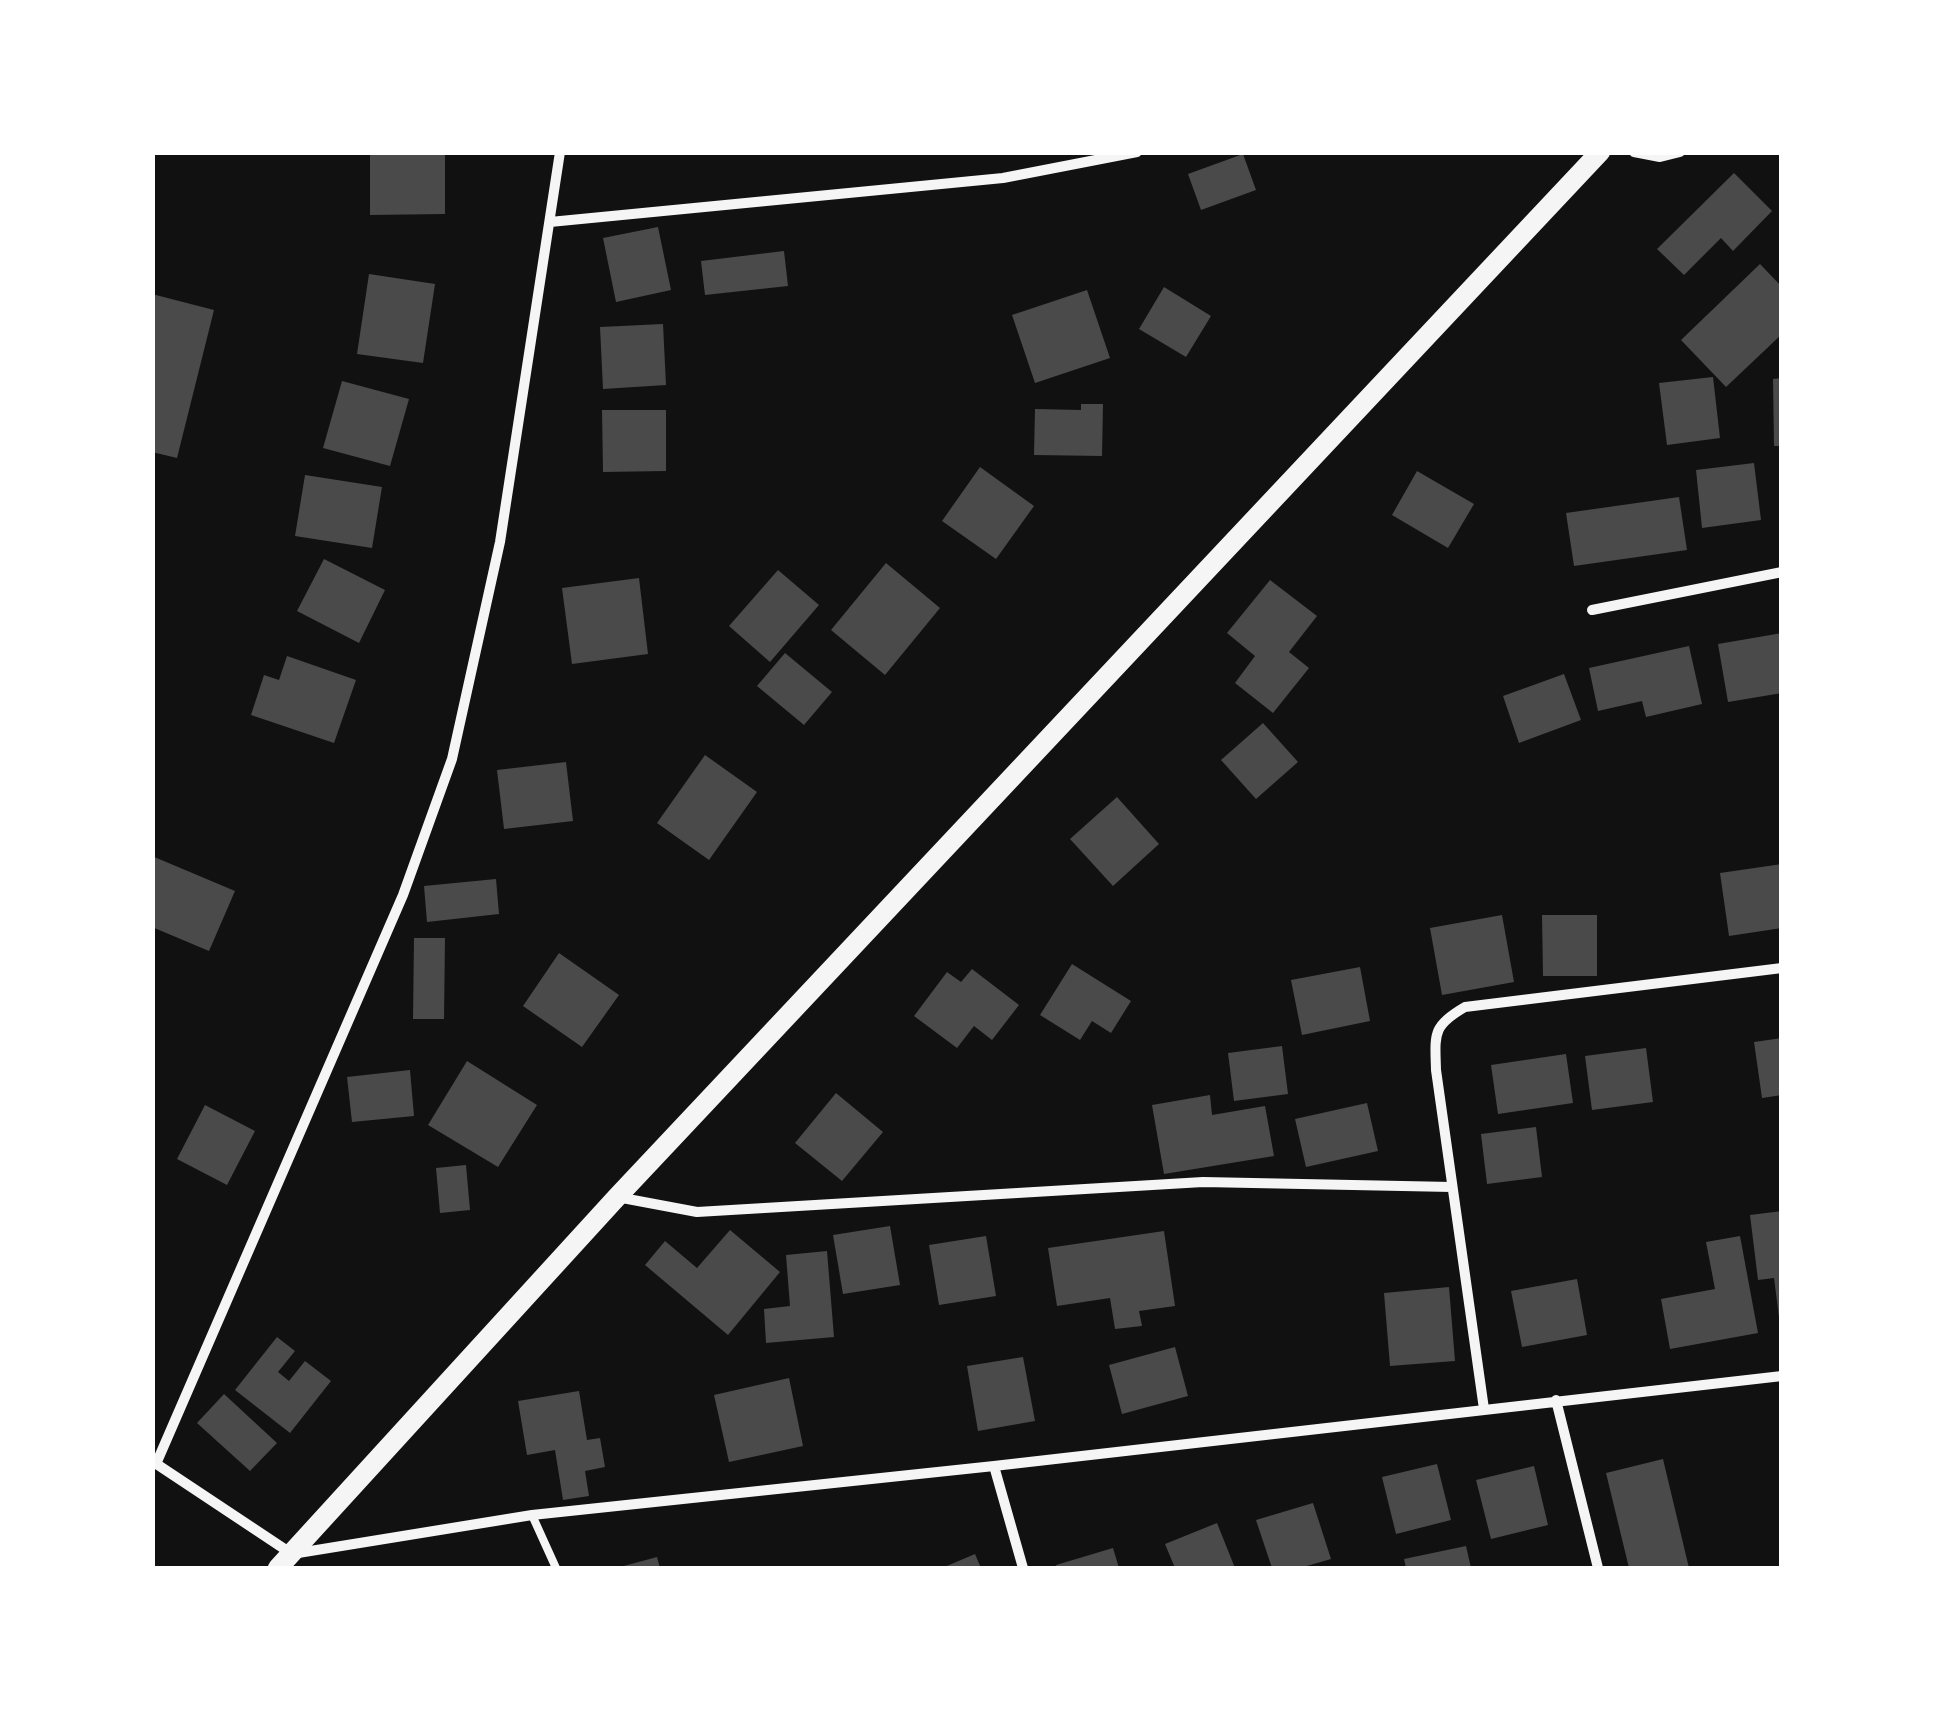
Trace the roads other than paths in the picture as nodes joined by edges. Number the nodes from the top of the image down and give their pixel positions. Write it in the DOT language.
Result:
graph roads {
  1 [pos="560,152"];
  2 [pos="1137,152"];
  3 [pos="1600,152"];
  4 [pos="1634,152"];
  5 [pos="1680,152"];
  6 [pos="550,222"];
  7 [pos="1782,572"];
  8 [pos="1592,610"];
  9 [pos="1782,968"];
  10 [pos="1452,1187"];
  11 [pos="617,1198"];
  12 [pos="1782,1376"];
  13 [pos="1556,1400"];
  14 [pos="1484,1409"];
  15 [pos="154,1462"];
  16 [pos="994,1466"];
  17 [pos="532,1515"];
  18 [pos="285,1561"];
  19 [pos="555,1568"];
  20 [pos="1023,1568"];
  21 [pos="1598,1568"];
  1 -- 6 [label="street"];
  2 -- 6 [label="street"];
  3 -- 11 [label="main road"];
  4 -- 5 [label="street"];
  6 -- 15 [label="street"];
  7 -- 8 [label="street"];
  9 -- 10 [label="street"];
  10 -- 11 [label="street"];
  10 -- 14 [label="street"];
  11 -- 18 [label="main road"];
  12 -- 13 [label="street"];
  13 -- 14 [label="street"];
  13 -- 21 [label="street"];
  14 -- 16 [label="street"];
  15 -- 18 [label="street"];
  16 -- 17 [label="street"];
  16 -- 20 [label="street"];
  17 -- 18 [label="street"];
  17 -- 19 [label="lane"];
}
